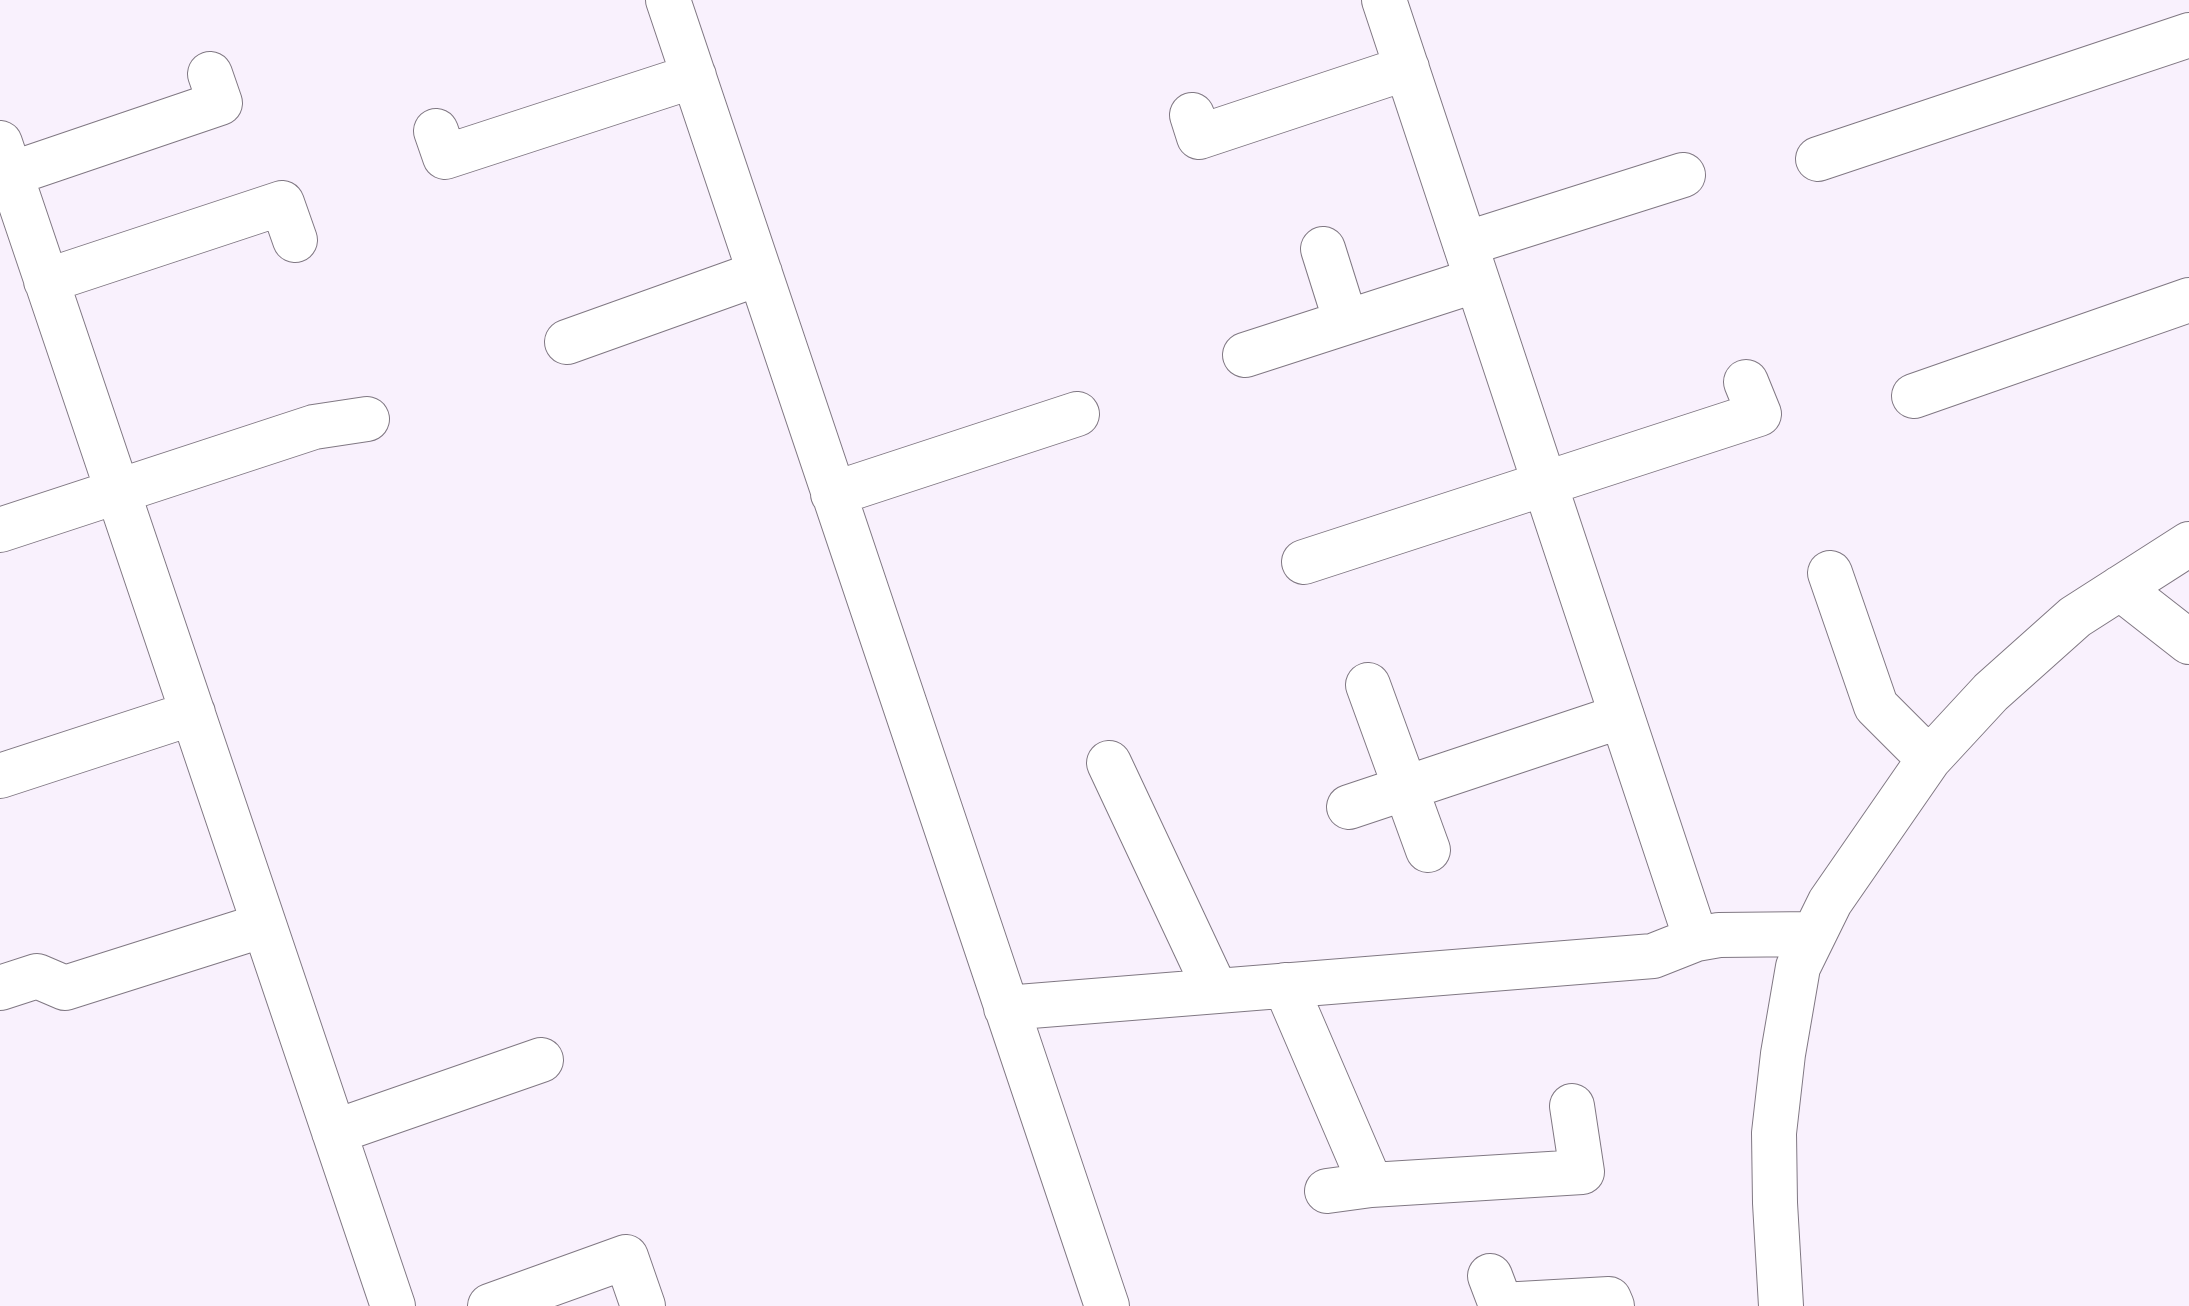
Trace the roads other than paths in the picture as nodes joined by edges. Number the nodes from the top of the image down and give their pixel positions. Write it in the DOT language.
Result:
graph roads {
  1 [pos="668,0"];
  2 [pos="1384,0"];
  3 [pos="2189,35"];
  4 [pos="1407,68"];
  5 [pos="210,74"];
  6 [pos="694,76"];
  7 [pos="1192,115"];
  8 [pos="436,131"];
  9 [pos="5,158"];
  10 [pos="1819,161"];
  11 [pos="1683,175"];
  12 [pos="295,240"];
  13 [pos="1323,249"];
  14 [pos="1471,262"];
  15 [pos="760,273"];
  16 [pos="46,281"];
  17 [pos="2189,300"];
  18 [pos="1346,322"];
  19 [pos="567,342"];
  20 [pos="1245,355"];
  21 [pos="1746,382"];
  22 [pos="1914,396"];
  23 [pos="1077,414"];
  24 [pos="367,419"];
  25 [pos="1545,485"];
  26 [pos="118,492"];
  27 [pos="833,494"];
  28 [pos="0,530"];
  29 [pos="2189,544"];
  30 [pos="1304,562"];
  31 [pos="1830,573"];
  32 [pos="2120,588"];
  33 [pos="2189,642"];
  34 [pos="1368,685"];
  35 [pos="193,713"];
  36 [pos="1622,716"];
  37 [pos="1929,759"];
  38 [pos="1109,763"];
  39 [pos="0,776"];
  40 [pos="1405,788"];
  41 [pos="1349,807"];
  42 [pos="1428,850"];
  43 [pos="264,925"];
  44 [pos="1814,934"];
  45 [pos="1696,939"];
  46 [pos="1285,985"];
  47 [pos="0,988"];
  48 [pos="1216,991"];
  49 [pos="1006,1008"];
  50 [pos="541,1060"];
  51 [pos="1572,1106"];
  52 [pos="334,1132"];
  53 [pos="1371,1185"];
  54 [pos="1327,1191"];
  55 [pos="1490,1276"];
  56 [pos="393,1306"];
  57 [pos="490,1306"];
  58 [pos="643,1306"];
  59 [pos="1107,1306"];
  60 [pos="1612,1306"];
  61 [pos="1781,1306"];
  1 -- 6 [label="street"];
  2 -- 4 [label="street"];
  3 -- 10 [label="street"];
  4 -- 7 [label="street"];
  4 -- 14 [label="street"];
  5 -- 9 [label="street"];
  6 -- 8 [label="street"];
  6 -- 15 [label="street"];
  9 -- 16 [label="street"];
  11 -- 14 [label="street"];
  12 -- 16 [label="street"];
  13 -- 18 [label="street"];
  14 -- 18 [label="street"];
  14 -- 25 [label="street"];
  15 -- 19 [label="street"];
  15 -- 27 [label="street"];
  16 -- 26 [label="street"];
  17 -- 22 [label="street"];
  18 -- 20 [label="street"];
  21 -- 25 [label="street"];
  23 -- 27 [label="street"];
  24 -- 26 [label="street"];
  25 -- 30 [label="street"];
  25 -- 36 [label="street"];
  26 -- 28 [label="street"];
  26 -- 35 [label="street"];
  27 -- 49 [label="street"];
  29 -- 32 [label="street"];
  31 -- 37 [label="street"];
  32 -- 33 [label="street"];
  32 -- 37 [label="street"];
  34 -- 40 [label="street"];
  35 -- 39 [label="street"];
  35 -- 43 [label="street"];
  36 -- 40 [label="street"];
  36 -- 45 [label="street"];
  37 -- 44 [label="street"];
  38 -- 48 [label="street"];
  40 -- 41 [label="street"];
  40 -- 42 [label="street"];
  43 -- 47 [label="street"];
  43 -- 52 [label="street"];
  44 -- 45 [label="street"];
  44 -- 61 [label="street"];
  45 -- 46 [label="street"];
  46 -- 48 [label="street"];
  46 -- 53 [label="street"];
  48 -- 49 [label="street"];
  49 -- 59 [label="street"];
  50 -- 52 [label="street"];
  51 -- 53 [label="street"];
  52 -- 56 [label="street"];
  53 -- 54 [label="street"];
  55 -- 60 [label="street"];
  57 -- 58 [label="street"];
}
